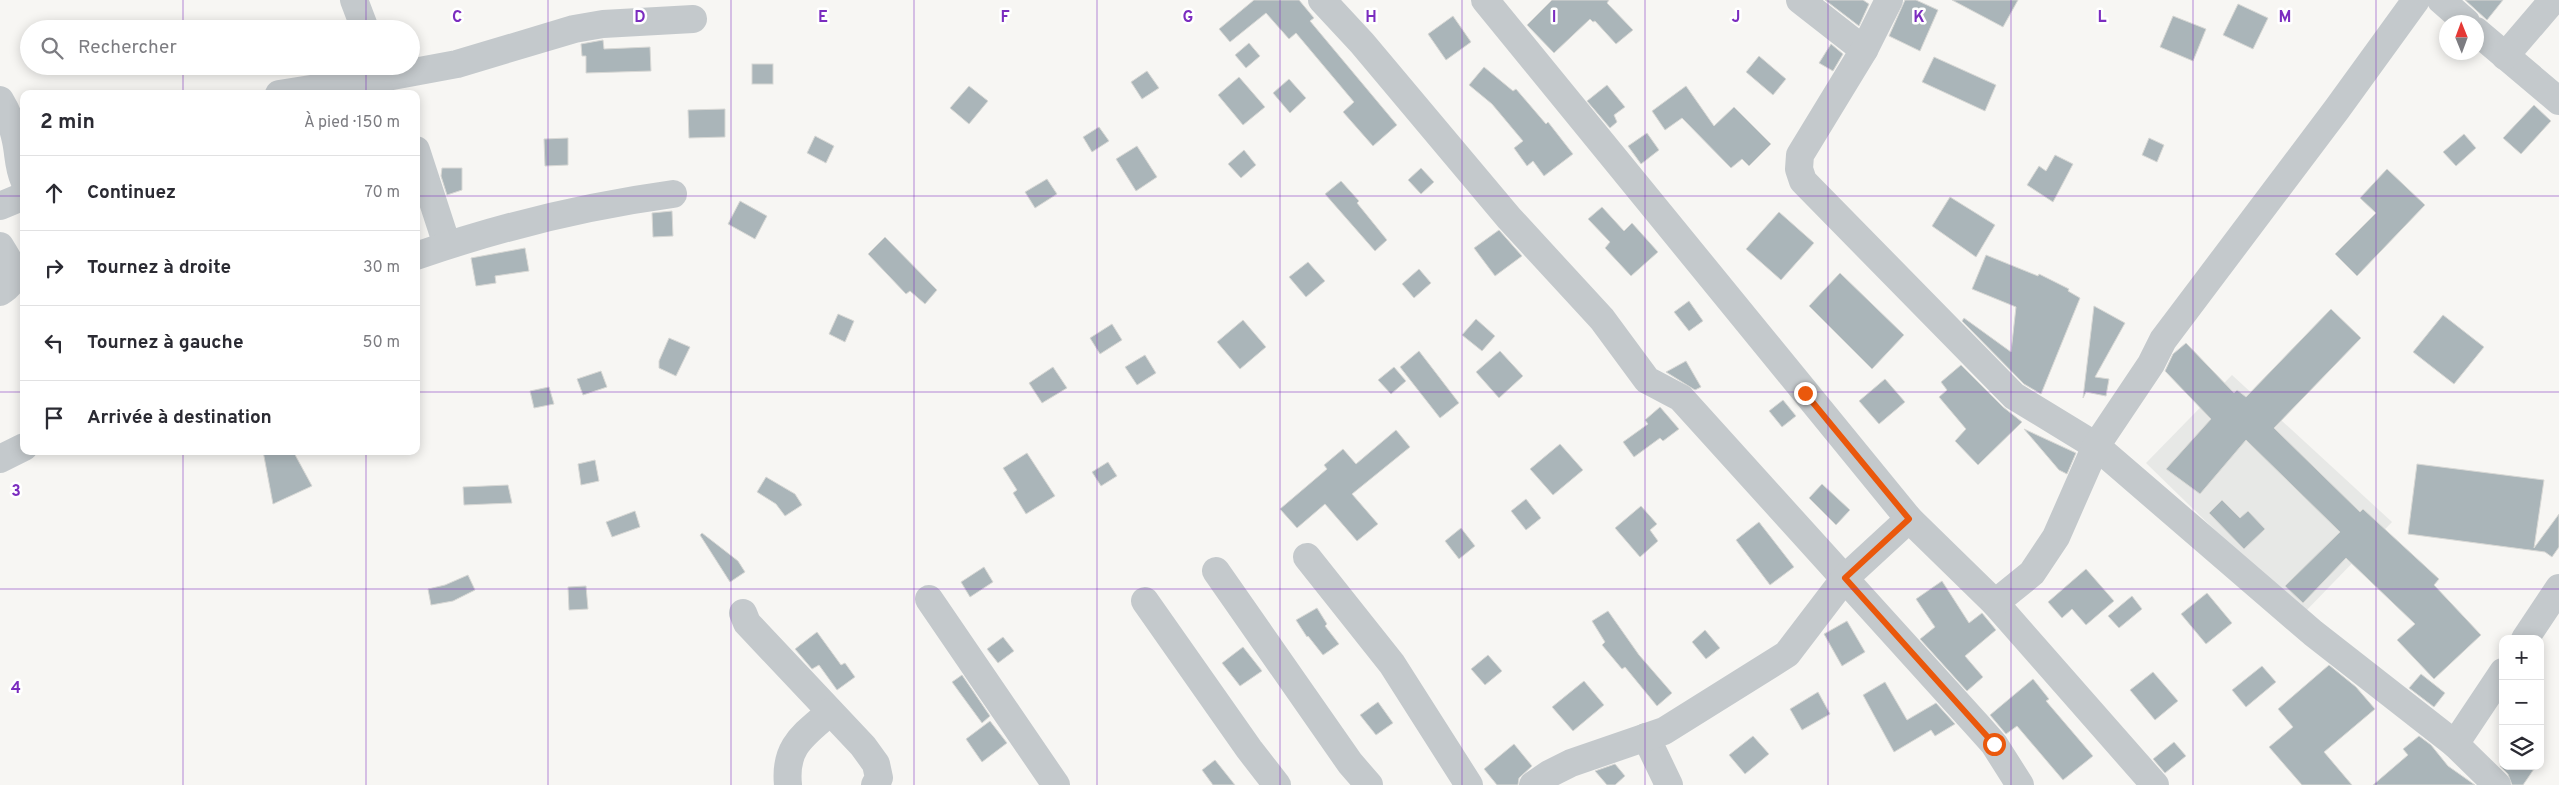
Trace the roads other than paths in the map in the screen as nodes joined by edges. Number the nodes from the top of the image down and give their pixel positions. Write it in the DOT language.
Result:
graph roads {
  1 [pos="354,0"];
  2 [pos="1322,0"];
  3 [pos="1485,0"];
  4 [pos="1800,0"];
  5 [pos="1889,0"];
  6 [pos="2416,0"];
  7 [pos="2441,0"];
  8 [pos="2553,0"];
  9 [pos="2458,15"];
  10 [pos="693,19"];
  11 [pos="362,20"];
  12 [pos="2484,38"];
  13 [pos="1864,50"];
  14 [pos="2505,56"];
  15 [pos="420,72"];
  16 [pos="406,75"];
  17 [pos="388,79"];
  18 [pos="308,90"];
  19 [pos="2559,101"];
  20 [pos="3,112"];
  21 [pos="420,162"];
  22 [pos="20,168"];
  23 [pos="673,194"];
  24 [pos="20,198"];
  25 [pos="0,206"];
  26 [pos="447,245"];
  27 [pos="0,246"];
  28 [pos="420,255"];
  29 [pos="0,292"];
  30 [pos="2096,446"];
  31 [pos="20,449"];
  32 [pos="0,459"];
  33 [pos="1909,519"];
  34 [pos="1307,557"];
  35 [pos="1216,570"];
  36 [pos="1845,578"];
  37 [pos="2559,588"];
  38 [pos="929,599"];
  39 [pos="1145,601"];
  40 [pos="1995,603"];
  41 [pos="743,613"];
  42 [pos="2528,635"];
  43 [pos="2499,678"];
  44 [pos="830,712"];
  45 [pos="1646,738"];
  46 [pos="2455,744"];
  47 [pos="1662,783"];
  48 [pos="788,785"];
  49 [pos="875,785"];
  50 [pos="1056,785"];
  51 [pos="1278,785"];
  52 [pos="1369,785"];
  53 [pos="1468,785"];
  54 [pos="1533,785"];
  55 [pos="2020,785"];
  56 [pos="2155,785"];
  57 [pos="2497,785"];
  1 -- 11 [label="street"];
  2 -- 36 [label="street"];
  3 -- 33 [label="street"];
  4 -- 13 [label="street"];
  5 -- 13 [label="street"];
  6 -- 30 [label="street"];
  7 -- 9 [label="street"];
  8 -- 14 [label="street"];
  10 -- 15 [label="street"];
  12 -- 14 [label="street"];
  13 -- 30 [label="street"];
  14 -- 19 [label="street"];
  16 -- 17 [label="street"];
  17 -- 18 [label="street"];
  20 -- 22 [label="street"];
  21 -- 26 [label="street"];
  23 -- 26 [label="street"];
  24 -- 25 [label="street"];
  26 -- 28 [label="street"];
  27 -- 29 [label="street"];
  30 -- 40 [label="street"];
  30 -- 46 [label="street"];
  31 -- 32 [label="street"];
  33 -- 36 [label="street"];
  33 -- 40 [label="street"];
  34 -- 53 [label="street"];
  35 -- 52 [label="street"];
  36 -- 45 [label="street"];
  36 -- 55 [label="street"];
  37 -- 42 [label="street"];
  38 -- 50 [label="street"];
  39 -- 51 [label="street"];
  40 -- 56 [label="street"];
  41 -- 44 [label="street"];
  43 -- 46 [label="street"];
  44 -- 48 [label="street"];
  44 -- 49 [label="street"];
  45 -- 47 [label="street"];
  45 -- 54 [label="street"];
  46 -- 57 [label="street"];
}
